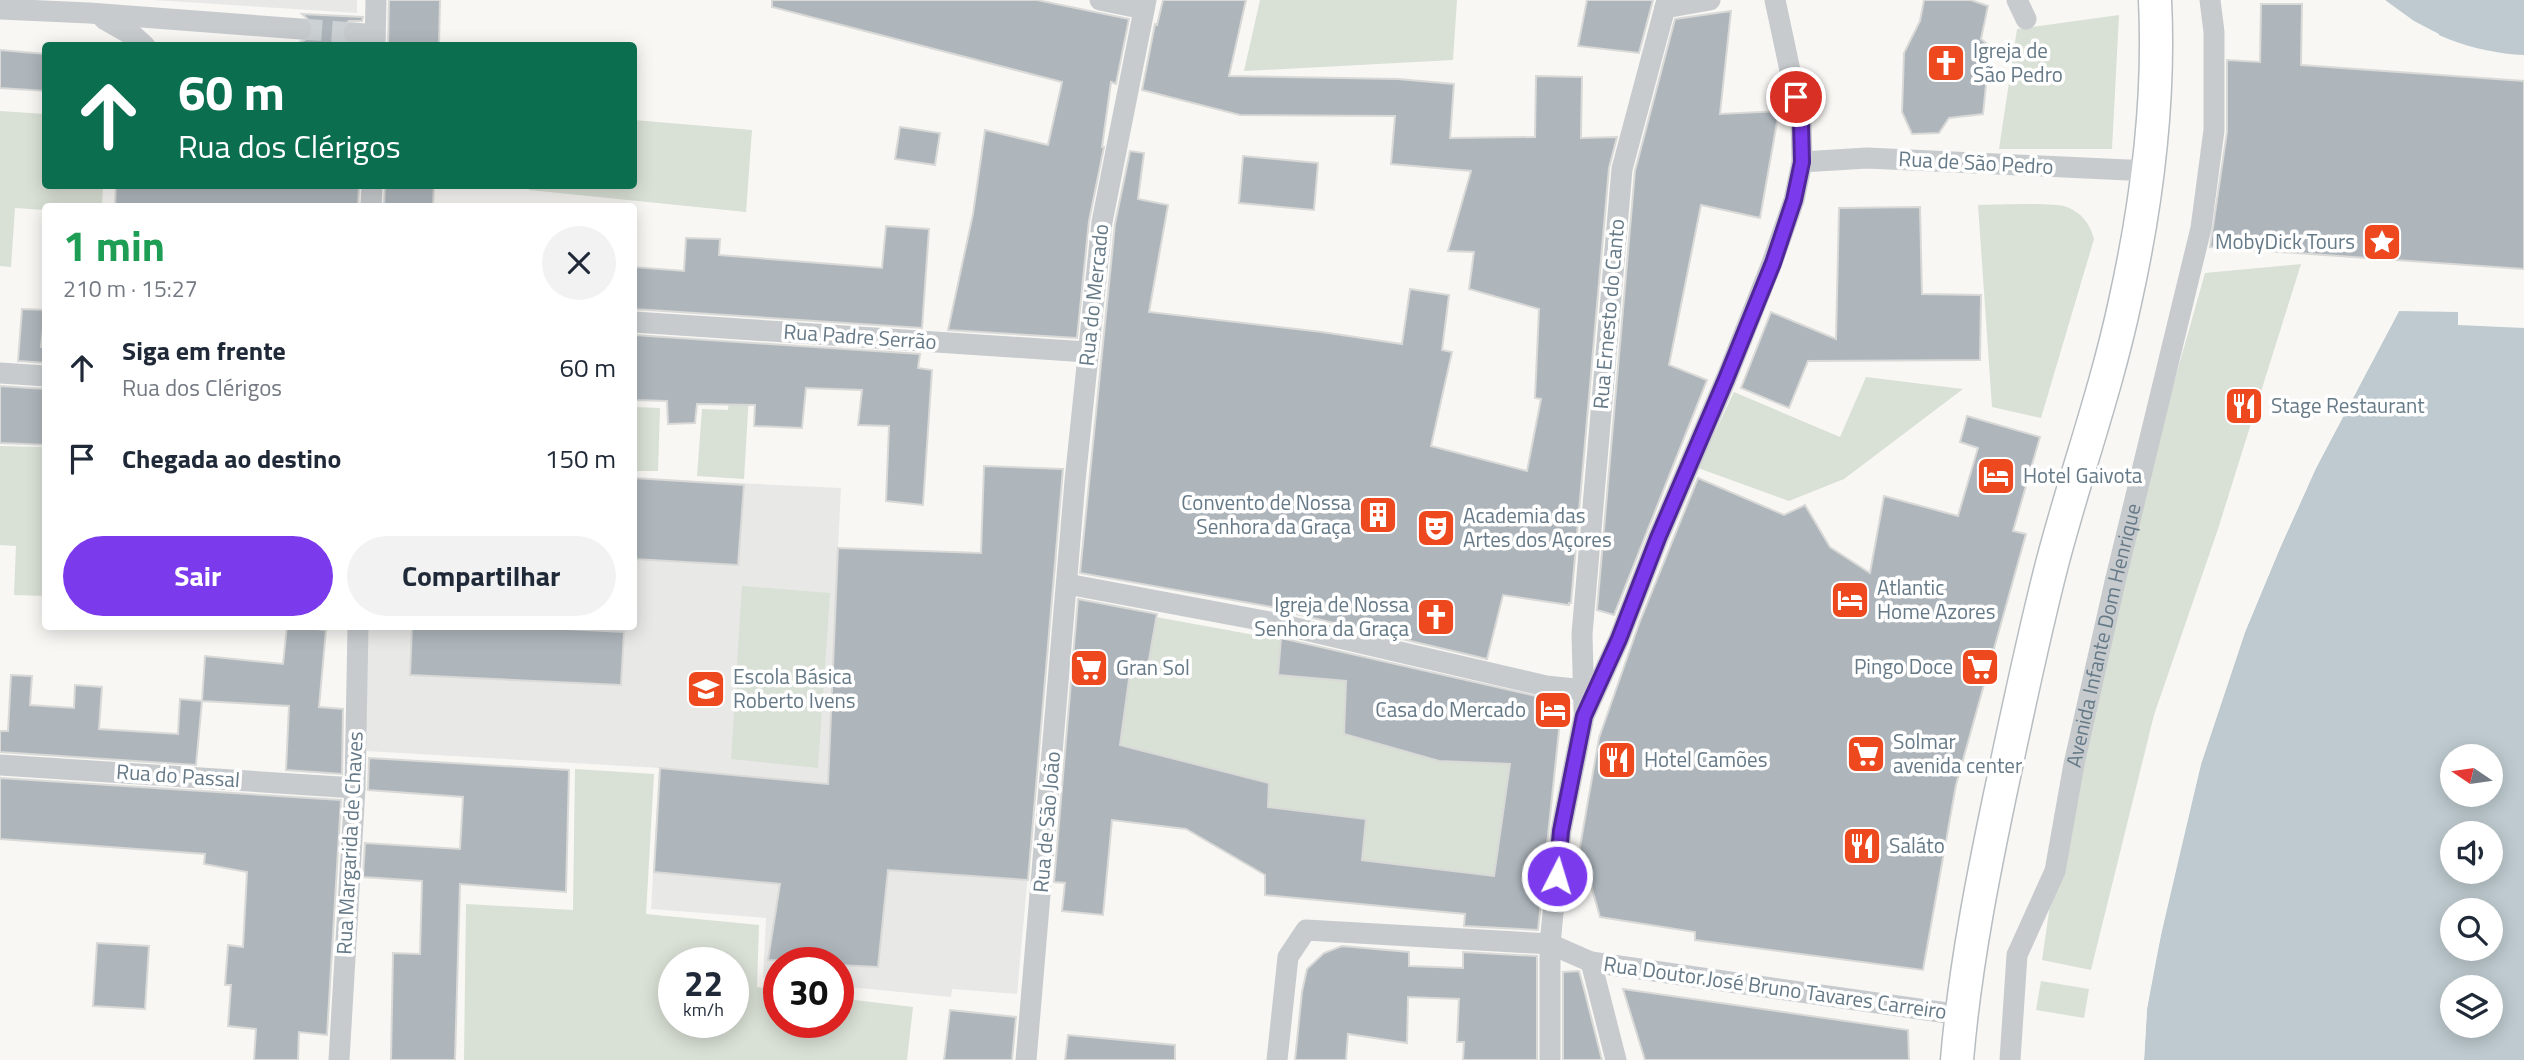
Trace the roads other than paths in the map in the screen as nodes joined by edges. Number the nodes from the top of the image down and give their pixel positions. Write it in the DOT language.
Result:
graph roads {
  1 [pos="376,0"];
  2 [pos="1100,0"];
  3 [pos="1710,0"];
  4 [pos="1775,0"];
  5 [pos="2155,0"];
  6 [pos="2210,0"];
  7 [pos="1666,4"];
  8 [pos="1145,5"];
  9 [pos="0,9"];
  10 [pos="89,13"];
  11 [pos="301,29"];
  12 [pos="354,33"];
  13 [pos="375,40"];
  14 [pos="140,42"];
  15 [pos="1802,162"];
  16 [pos="2149,171"];
  17 [pos="637,322"];
  18 [pos="1087,352"];
  19 [pos="0,373"];
  20 [pos="42,376"];
  21 [pos="1067,584"];
  22 [pos="358,630"];
  23 [pos="1582,634"];
  24 [pos="1619,639"];
  25 [pos="1584,690"];
  26 [pos="1584,716"];
  27 [pos="0,765"];
  28 [pos="355,788"];
  29 [pos="1550,944"];
  30 [pos="1591,962"];
  31 [pos="1961,1015"];
  32 [pos="339,1060"];
  33 [pos="1026,1060"];
  34 [pos="1277,1060"];
  35 [pos="1550,1060"];
  36 [pos="1616,1060"];
  37 [pos="1957,1060"];
  38 [pos="2010,1060"];
  1 -- 13 [label="street"];
  2 -- 8 [label="street"];
  3 -- 7 [label="street"];
  4 -- 15 [label="street"];
  5 -- 16 [label="main road"];
  6 -- 38 [label="street, Avenida Infante Dom Henrique"];
  7 -- 23 [label="street, Rua Ernesto do Canto"];
  8 -- 18 [label="street, Rua do Mercado"];
  9 -- 10 [label="street"];
  10 -- 11 [label="street"];
  10 -- 14 [label="street"];
  12 -- 13 [label="street"];
  15 -- 16 [label="street, Rua de São Pedro"];
  15 -- 24 [label="street"];
  16 -- 31 [label="main road"];
  17 -- 18 [label="street, Rua Padre Serrão"];
  18 -- 21 [label="street, Rua do Mercado"];
  19 -- 20 [label="street"];
  21 -- 25 [label="street"];
  21 -- 33 [label="street, Rua de São João"];
  22 -- 28 [label="street, Rua Margarida de Chaves"];
  23 -- 24 [label="street"];
  23 -- 25 [label="street, Rua Ernesto do Canto"];
  24 -- 26 [label="street"];
  25 -- 26 [label="street, Rua Ernesto do Canto"];
  26 -- 29 [label="street"];
  27 -- 28 [label="street, Rua do Passal"];
  28 -- 32 [label="street, Rua Margarida de Chaves"];
  29 -- 30 [label="street, Rua Doutor.José Bruno Tavares Carreiro"];
  29 -- 34 [label="street"];
  29 -- 35 [label="street"];
  30 -- 31 [label="street, Rua Doutor.José Bruno Tavares Carreiro"];
  30 -- 36 [label="street"];
  31 -- 37 [label="main road"];
}
